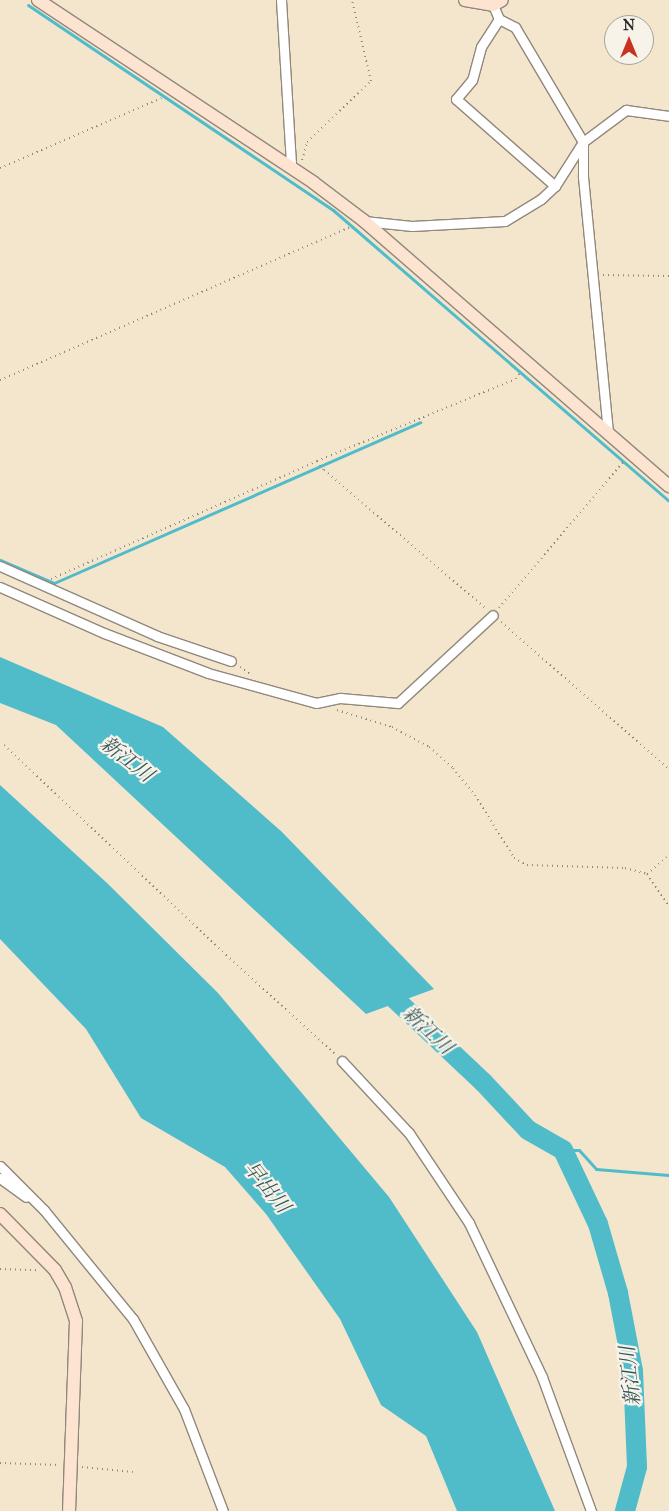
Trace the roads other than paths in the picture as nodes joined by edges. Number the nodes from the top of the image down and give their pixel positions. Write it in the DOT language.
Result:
graph roads {
  1 [pos="38,0"];
  2 [pos="280,0"];
  3 [pos="466,0"];
  4 [pos="498,2"];
  5 [pos="499,18"];
  6 [pos="669,116"];
  7 [pos="583,142"];
  8 [pos="294,168"];
  9 [pos="555,186"];
  10 [pos="364,221"];
  11 [pos="608,433"];
  12 [pos="669,486"];
  13 [pos="0,566"];
  14 [pos="0,587"];
  15 [pos="493,615"];
  16 [pos="231,661"];
  17 [pos="342,1061"];
  18 [pos="0,1166"];
  19 [pos="0,1178"];
  20 [pos="44,1210"];
  21 [pos="0,1214"];
  22 [pos="69,1511"];
  23 [pos="223,1511"];
  24 [pos="591,1511"];
  1 -- 8 [label="street"];
  2 -- 8 [label="street"];
  3 -- 4 [label="street"];
  4 -- 5 [label="street"];
  5 -- 7 [label="street"];
  5 -- 9 [label="street"];
  6 -- 7 [label="street"];
  7 -- 9 [label="street"];
  7 -- 11 [label="street"];
  8 -- 10 [label="street"];
  9 -- 10 [label="street"];
  10 -- 11 [label="street"];
  11 -- 12 [label="street"];
  13 -- 16 [label="street"];
  14 -- 15 [label="street"];
  17 -- 24 [label="street"];
  18 -- 20 [label="street"];
  19 -- 20 [label="street"];
  20 -- 23 [label="street"];
  21 -- 22 [label="street"];
}
